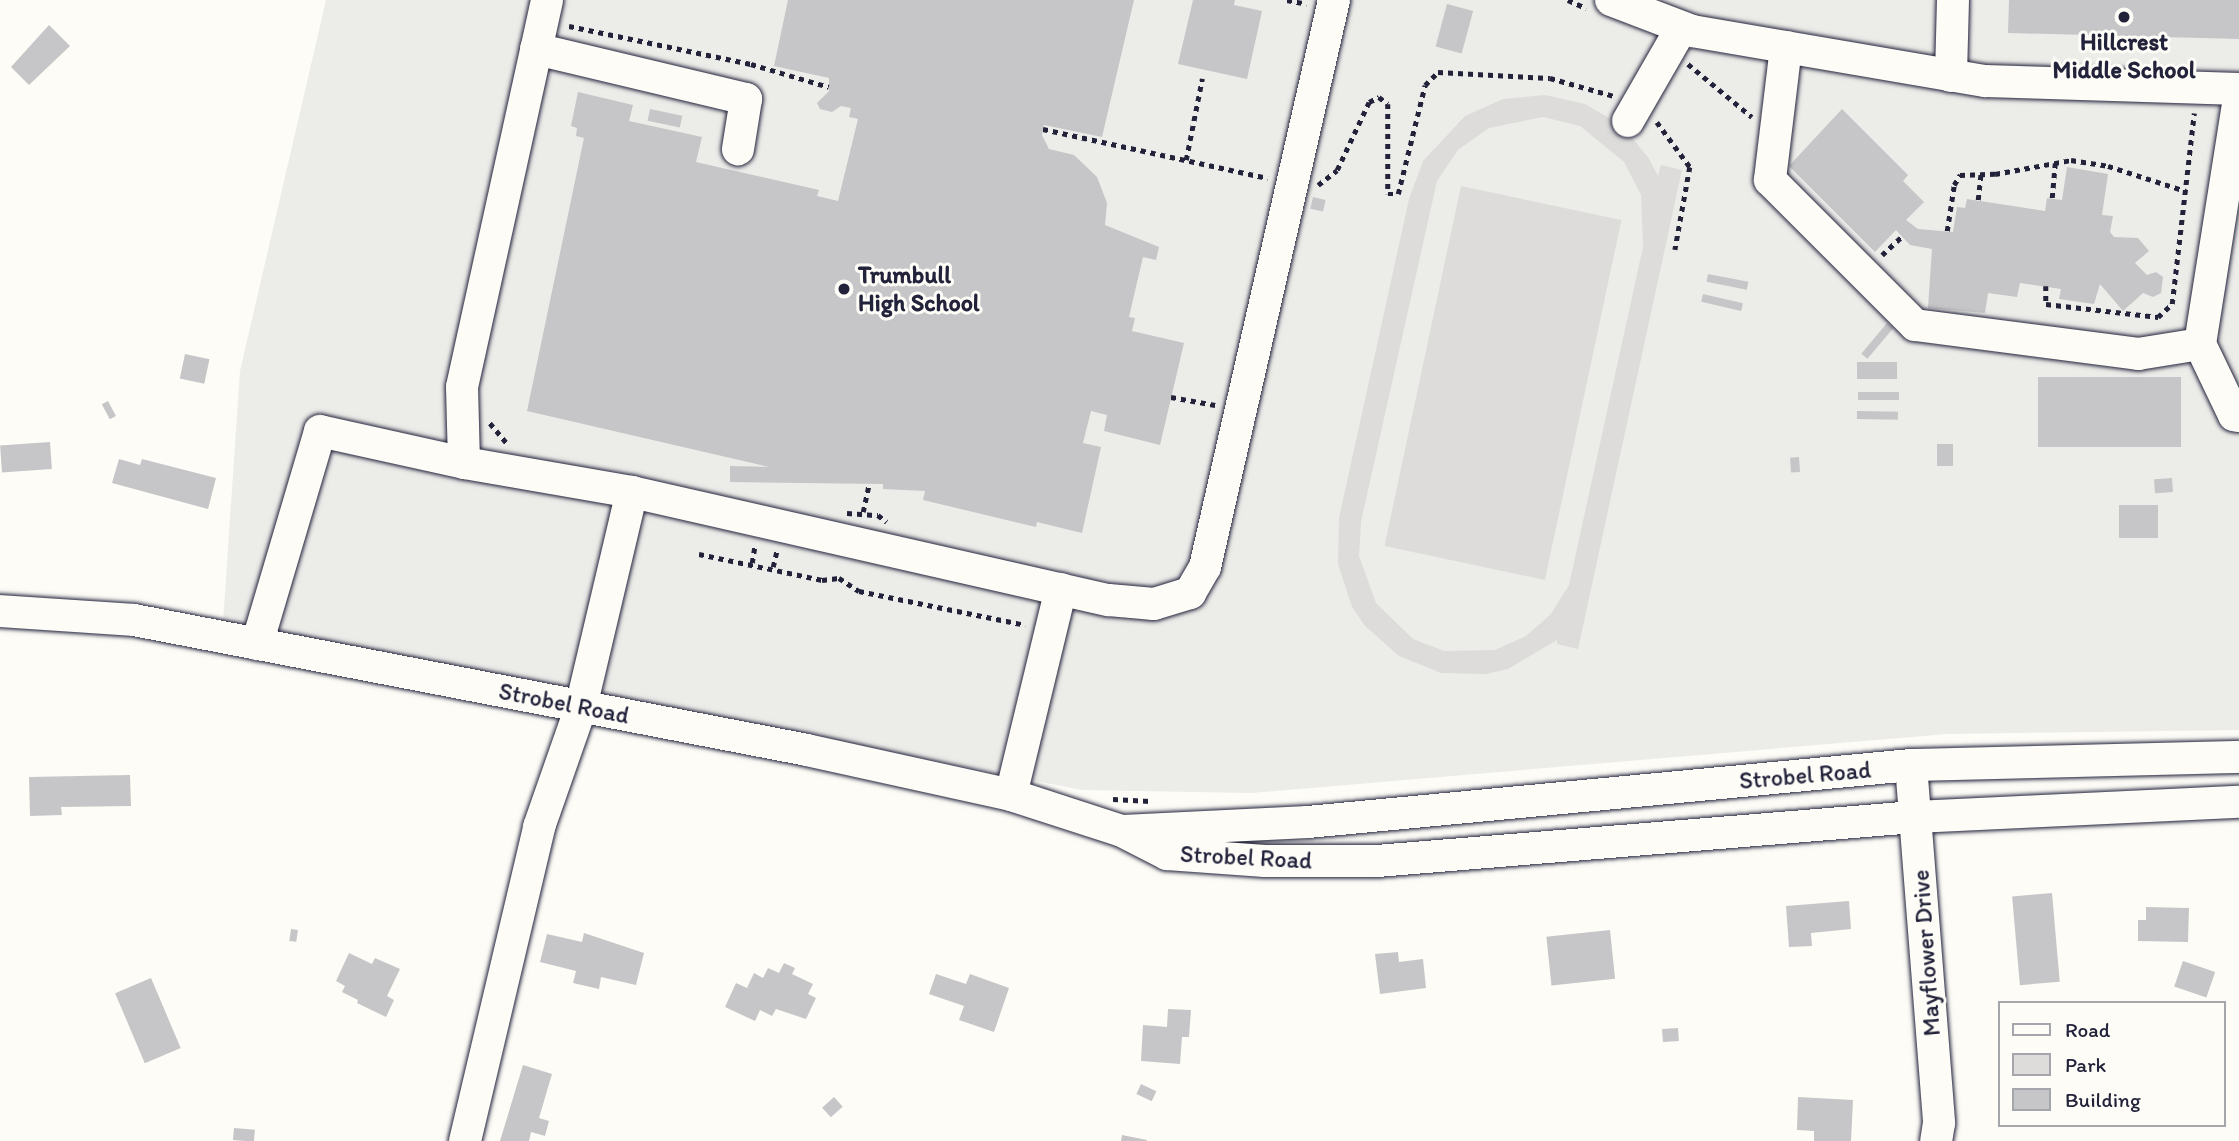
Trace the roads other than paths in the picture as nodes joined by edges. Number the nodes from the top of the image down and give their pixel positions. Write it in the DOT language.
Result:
graph roads {
  1 [pos="1611,0"];
  2 [pos="1953,0"];
  3 [pos="1324,3"];
  4 [pos="557,7"];
  5 [pos="1681,29"];
  6 [pos="556,43"];
  7 [pos="1786,47"];
  8 [pos="1951,76"];
  9 [pos="2239,89"];
  10 [pos="2239,97"];
  11 [pos="1633,114"];
  12 [pos="738,149"];
  13 [pos="2200,344"];
  14 [pos="2239,416"];
  15 [pos="464,463"];
  16 [pos="632,492"];
  17 [pos="1061,589"];
  18 [pos="0,611"];
  19 [pos="257,644"];
  20 [pos="581,706"];
  21 [pos="2239,757"];
  22 [pos="1911,765"];
  23 [pos="1011,795"];
  24 [pos="2239,802"];
  25 [pos="1373,816"];
  26 [pos="1915,817"];
  27 [pos="1122,831"];
  28 [pos="1377,861"];
  29 [pos="465,1141"];
  30 [pos="1936,1141"];
  1 -- 5 [label="street"];
  2 -- 8 [label="street"];
  3 -- 17 [label="street"];
  4 -- 6 [label="street"];
  5 -- 7 [label="street"];
  5 -- 11 [label="street"];
  6 -- 12 [label="street"];
  6 -- 15 [label="street"];
  7 -- 8 [label="street"];
  7 -- 13 [label="street"];
  8 -- 9 [label="street"];
  10 -- 13 [label="street"];
  13 -- 14 [label="street"];
  15 -- 16 [label="street"];
  15 -- 19 [label="street"];
  16 -- 17 [label="street"];
  16 -- 20 [label="street"];
  17 -- 23 [label="street"];
  18 -- 19 [label="street, Strobel Road"];
  19 -- 20 [label="street, Strobel Road"];
  20 -- 23 [label="street, Strobel Road"];
  20 -- 29 [label="street"];
  21 -- 22 [label="street, Strobel Road"];
  22 -- 25 [label="street, Strobel Road"];
  22 -- 26 [label="street, Mayflower Drive"];
  23 -- 27 [label="street, Strobel Road"];
  24 -- 26 [label="street, Strobel Road"];
  25 -- 27 [label="street, Strobel Road"];
  25 -- 28 [label="street"];
  26 -- 28 [label="street, Strobel Road"];
  26 -- 30 [label="street, Mayflower Drive"];
  27 -- 28 [label="street, Strobel Road"];
}
